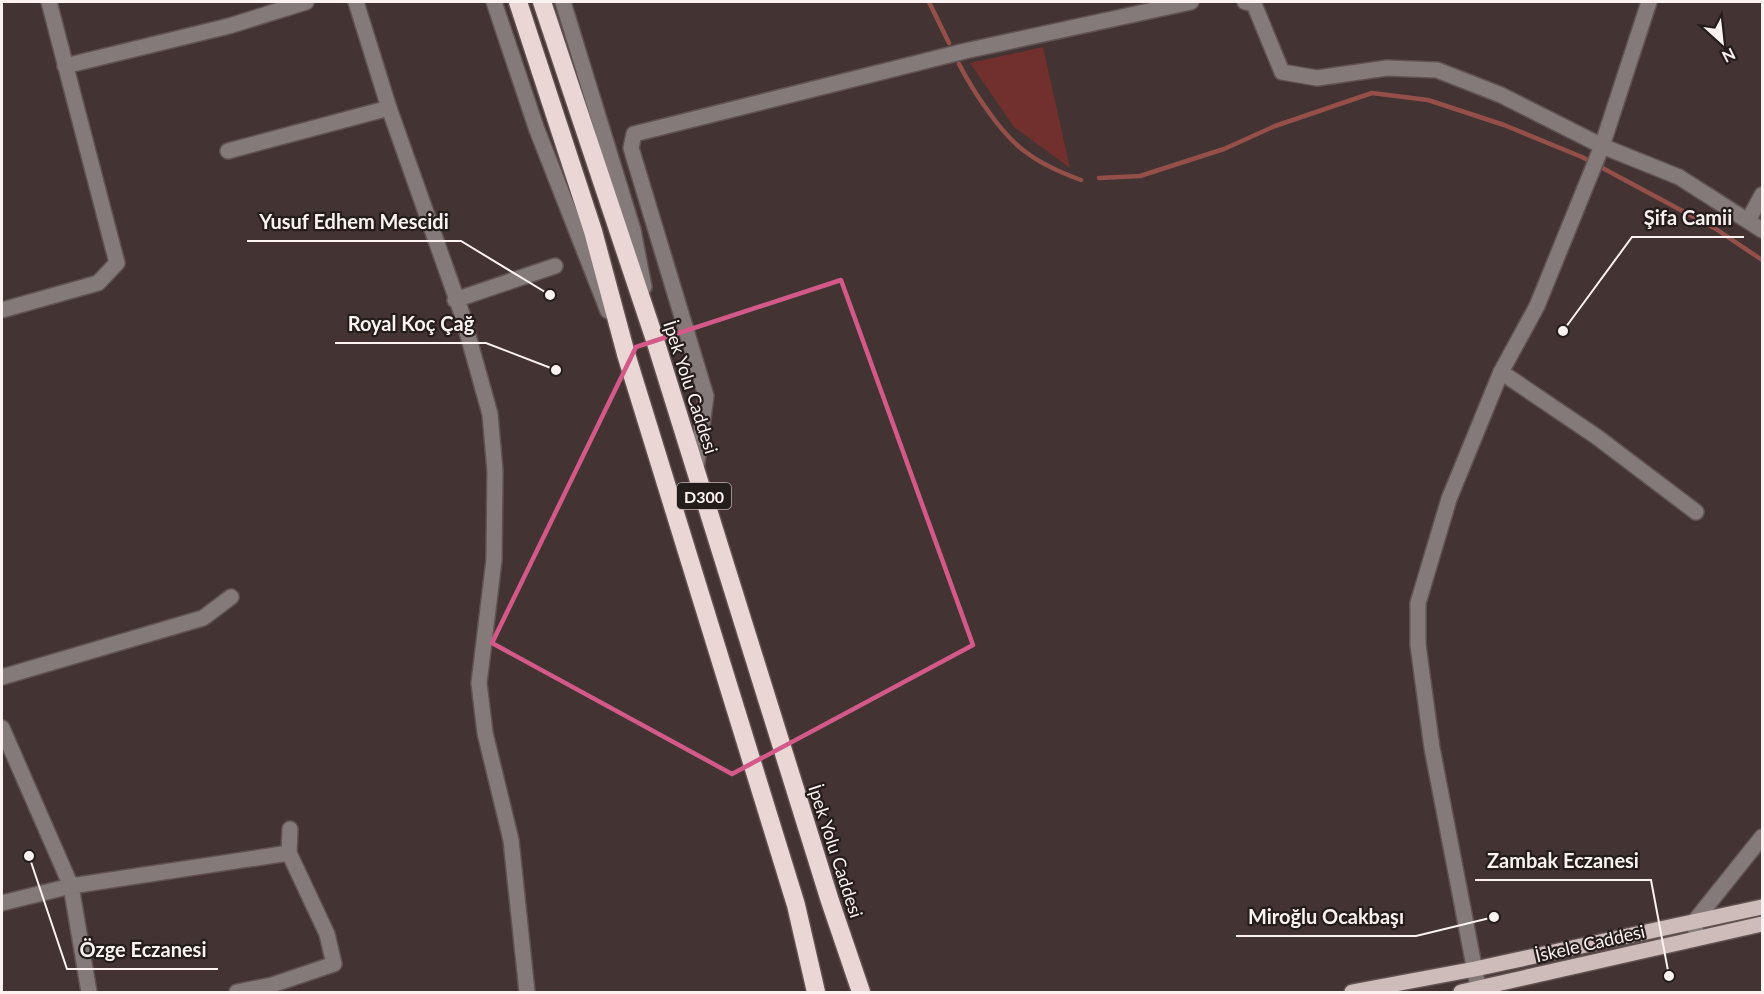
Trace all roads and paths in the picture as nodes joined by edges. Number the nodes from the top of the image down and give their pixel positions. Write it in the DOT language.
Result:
graph roads {
  1 [pos="49,2"];
  2 [pos="306,2"];
  3 [pos="356,2"];
  4 [pos="494,2"];
  5 [pos="518,2"];
  6 [pos="542,2"];
  7 [pos="563,2"];
  8 [pos="1191,2"];
  9 [pos="1245,2"];
  10 [pos="1649,2"];
  11 [pos="65,66"];
  12 [pos="389,108"];
  13 [pos="1602,146"];
  14 [pos="228,151"];
  15 [pos="1762,195"];
  16 [pos="1749,219"];
  17 [pos="1762,230"];
  18 [pos="555,266"];
  19 [pos="455,300"];
  20 [pos="2,310"];
  21 [pos="655,340"];
  22 [pos="626,354"];
  23 [pos="1501,372"];
  24 [pos="696,471"];
  25 [pos="1696,512"];
  26 [pos="231,597"];
  27 [pos="2,677"];
  28 [pos="2,728"];
  29 [pos="290,829"];
  30 [pos="1762,837"];
  31 [pos="289,853"];
  32 [pos="71,886"];
  33 [pos="2,903"];
  34 [pos="1762,907"];
  35 [pos="1694,922"];
  36 [pos="1762,924"];
  37 [pos="1697,937"];
  38 [pos="1475,969"];
  39 [pos="1479,991"];
  40 [pos="89,993"];
  41 [pos="237,993"];
  42 [pos="527,993"];
  43 [pos="816,993"];
  44 [pos="861,993"];
  45 [pos="1352,993"];
  46 [pos="1461,993"];
  1 -- 11 [label="street"];
  2 -- 11 [label="street"];
  3 -- 12 [label="street"];
  4 -- 22 [label="street"];
  5 -- 22 [label="highway, D300"];
  6 -- 21 [label="highway, İpek Yolu Caddesi / D300"];
  7 -- 21 [label="street"];
  8 -- 24 [label="street"];
  9 -- 13 [label="street"];
  10 -- 13 [label="street"];
  11 -- 20 [label="street"];
  12 -- 14 [label="street"];
  12 -- 19 [label="street"];
  13 -- 16 [label="street"];
  13 -- 23 [label="street"];
  15 -- 16 [label="street"];
  16 -- 17 [label="street"];
  18 -- 19 [label="street"];
  19 -- 42 [label="street"];
  21 -- 24 [label="highway, İpek Yolu Caddesi / D300"];
  22 -- 43 [label="highway, D300"];
  23 -- 25 [label="street"];
  23 -- 38 [label="street"];
  24 -- 44 [label="highway, İpek Yolu Caddesi / D300"];
  26 -- 27 [label="street"];
  28 -- 32 [label="street"];
  29 -- 31 [label="street"];
  30 -- 35 [label="street"];
  31 -- 32 [label="street"];
  31 -- 41 [label="street"];
  32 -- 33 [label="street"];
  32 -- 40 [label="street"];
  34 -- 35 [label="main road"];
  35 -- 37 [label="street"];
  35 -- 38 [label="main road"];
  36 -- 37 [label="main road, İskele Caddesi"];
  37 -- 39 [label="main road, İskele Caddesi"];
  38 -- 39 [label="street"];
  38 -- 45 [label="main road"];
  39 -- 46 [label="main road, İskele Caddesi"];
}
